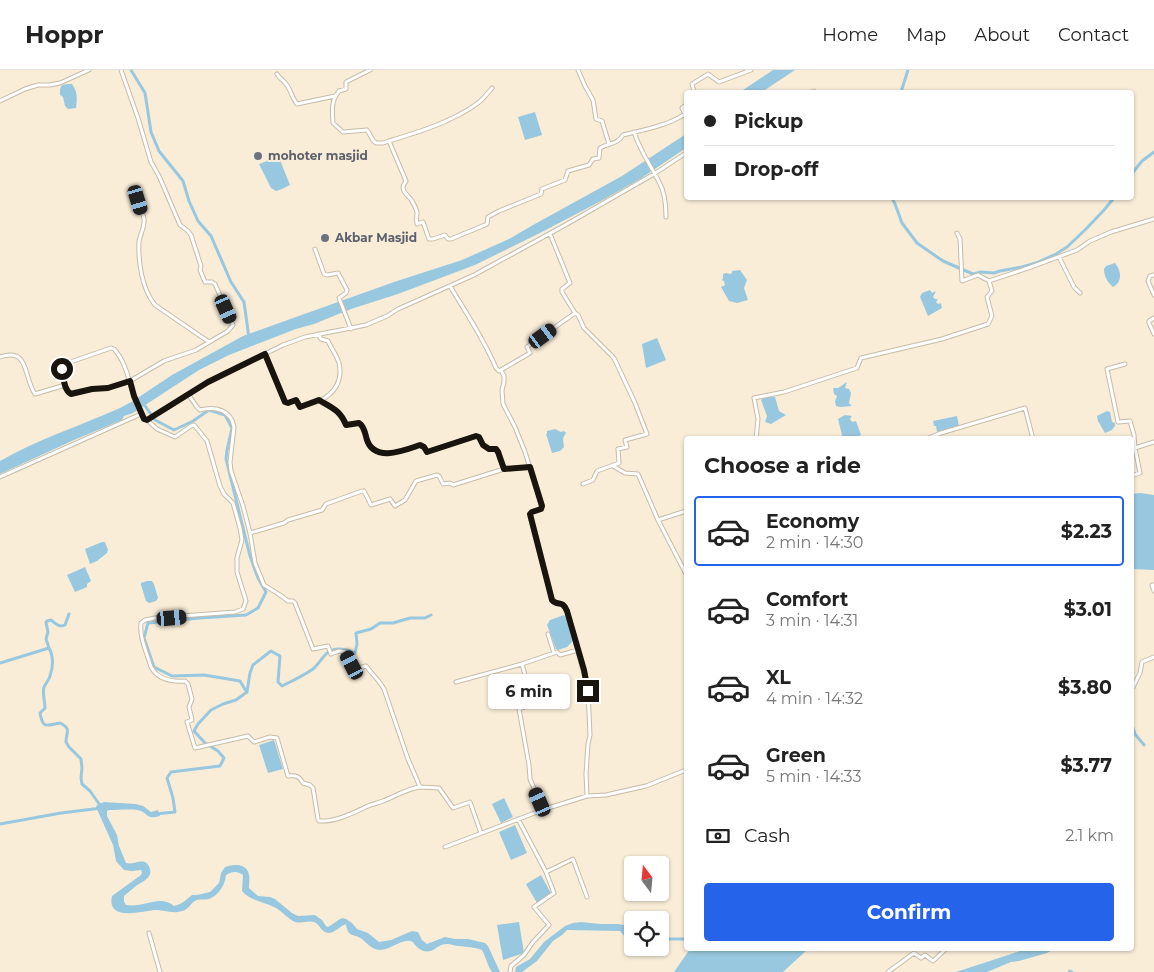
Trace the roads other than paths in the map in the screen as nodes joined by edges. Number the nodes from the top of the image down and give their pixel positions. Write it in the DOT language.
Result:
graph roads {
  1 [pos="89,70"];
  2 [pos="121,70"];
  3 [pos="370,70"];
  4 [pos="578,70"];
  5 [pos="751,70"];
  6 [pos="707,72"];
  7 [pos="277,74"];
  8 [pos="492,88"];
  9 [pos="694,90"];
  10 [pos="0,95"];
  11 [pos="335,96"];
  12 [pos="1,100"];
  13 [pos="684,115"];
  14 [pos="634,132"];
  15 [pos="388,141"];
  16 [pos="609,144"];
  17 [pos="684,154"];
  18 [pos="654,173"];
  19 [pos="138,200"];
  20 [pos="666,217"];
  21 [pos="1154,219"];
  22 [pos="550,234"];
  23 [pos="957,234"];
  24 [pos="315,249"];
  25 [pos="1059,257"];
  26 [pos="1154,275"];
  27 [pos="989,281"];
  28 [pos="450,286"];
  29 [pos="1080,292"];
  30 [pos="1154,295"];
  31 [pos="575,313"];
  32 [pos="1154,318"];
  33 [pos="351,329"];
  34 [pos="318,334"];
  35 [pos="1154,334"];
  36 [pos="209,342"];
  37 [pos="265,354"];
  38 [pos="0,357"];
  39 [pos="1125,364"];
  40 [pos="501,370"];
  41 [pos="130,381"];
  42 [pos="65,385"];
  43 [pos="188,394"];
  44 [pos="319,400"];
  45 [pos="140,412"];
  46 [pos="149,420"];
  47 [pos="756,436"];
  48 [pos="934,436"];
  49 [pos="1032,436"];
  50 [pos="1154,442"];
  51 [pos="1134,448"];
  52 [pos="612,466"];
  53 [pos="530,467"];
  54 [pos="504,469"];
  55 [pos="1134,475"];
  56 [pos="0,477"];
  57 [pos="583,484"];
  58 [pos="684,512"];
  59 [pos="658,520"];
  60 [pos="250,533"];
  61 [pos="684,570"];
  62 [pos="1154,585"];
  63 [pos="1154,591"];
  64 [pos="548,634"];
  65 [pos="578,650"];
  66 [pos="554,653"];
  67 [pos="1154,657"];
  68 [pos="522,664"];
  69 [pos="456,682"];
  70 [pos="1134,686"];
  71 [pos="684,771"];
  72 [pos="420,787"];
  73 [pos="587,796"];
  74 [pos="545,809"];
  75 [pos="518,819"];
  76 [pos="482,833"];
  77 [pos="444,847"];
  78 [pos="546,872"];
  79 [pos="587,897"];
  80 [pos="149,933"];
  81 [pos="944,951"];
  82 [pos="160,972"];
  83 [pos="510,972"];
  84 [pos="888,972"];
  1 -- 12 [label="street"];
  2 -- 36 [label="street"];
  3 -- 11 [label="street"];
  4 -- 16 [label="street"];
  5 -- 6 [label="street"];
  6 -- 9 [label="street"];
  7 -- 11 [label="street"];
  8 -- 15 [label="street"];
  10 -- 12 [label="street"];
  11 -- 15 [label="street"];
  13 -- 14 [label="street"];
  14 -- 16 [label="street"];
  14 -- 18 [label="street"];
  15 -- 16 [label="street"];
  17 -- 18 [label="street"];
  18 -- 20 [label="street"];
  18 -- 22 [label="street"];
  19 -- 36 [label="street"];
  21 -- 25 [label="street"];
  22 -- 28 [label="street"];
  22 -- 31 [label="street"];
  23 -- 27 [label="street"];
  24 -- 33 [label="street"];
  25 -- 27 [label="street"];
  25 -- 29 [label="street"];
  26 -- 30 [label="street"];
  27 -- 47 [label="street"];
  28 -- 33 [label="street"];
  28 -- 40 [label="street"];
  31 -- 40 [label="street"];
  31 -- 52 [label="street"];
  32 -- 35 [label="street"];
  33 -- 34 [label="street"];
  34 -- 37 [label="street"];
  34 -- 44 [label="street"];
  36 -- 41 [label="street"];
  37 -- 43 [label="street"];
  37 -- 44 [label="street"];
  38 -- 42 [label="street"];
  39 -- 51 [label="street"];
  40 -- 53 [label="street"];
  41 -- 42 [label="street"];
  41 -- 42 [label="street"];
  41 -- 45 [label="street"];
  43 -- 46 [label="street"];
  43 -- 60 [label="street"];
  44 -- 54 [label="street"];
  45 -- 46 [label="street"];
  45 -- 56 [label="street"];
  46 -- 72 [label="street"];
  48 -- 49 [label="street"];
  50 -- 51 [label="street"];
  51 -- 55 [label="street"];
  52 -- 57 [label="street"];
  52 -- 59 [label="street"];
  53 -- 54 [label="street"];
  53 -- 65 [label="street"];
  54 -- 60 [label="street"];
  58 -- 59 [label="street"];
  59 -- 61 [label="street"];
  60 -- 72 [label="street"];
  62 -- 63 [label="street"];
  64 -- 66 [label="street"];
  65 -- 66 [label="street"];
  65 -- 73 [label="street"];
  66 -- 68 [label="street"];
  67 -- 70 [label="street"];
  68 -- 69 [label="street"];
  68 -- 74 [label="street"];
  71 -- 73 [label="street"];
  72 -- 76 [label="street"];
  73 -- 74 [label="street"];
  74 -- 75 [label="street"];
  75 -- 76 [label="street"];
  75 -- 78 [label="street"];
  76 -- 77 [label="street"];
  78 -- 79 [label="street"];
  78 -- 83 [label="street"];
  80 -- 82 [label="street"];
  81 -- 84 [label="street"];
}
